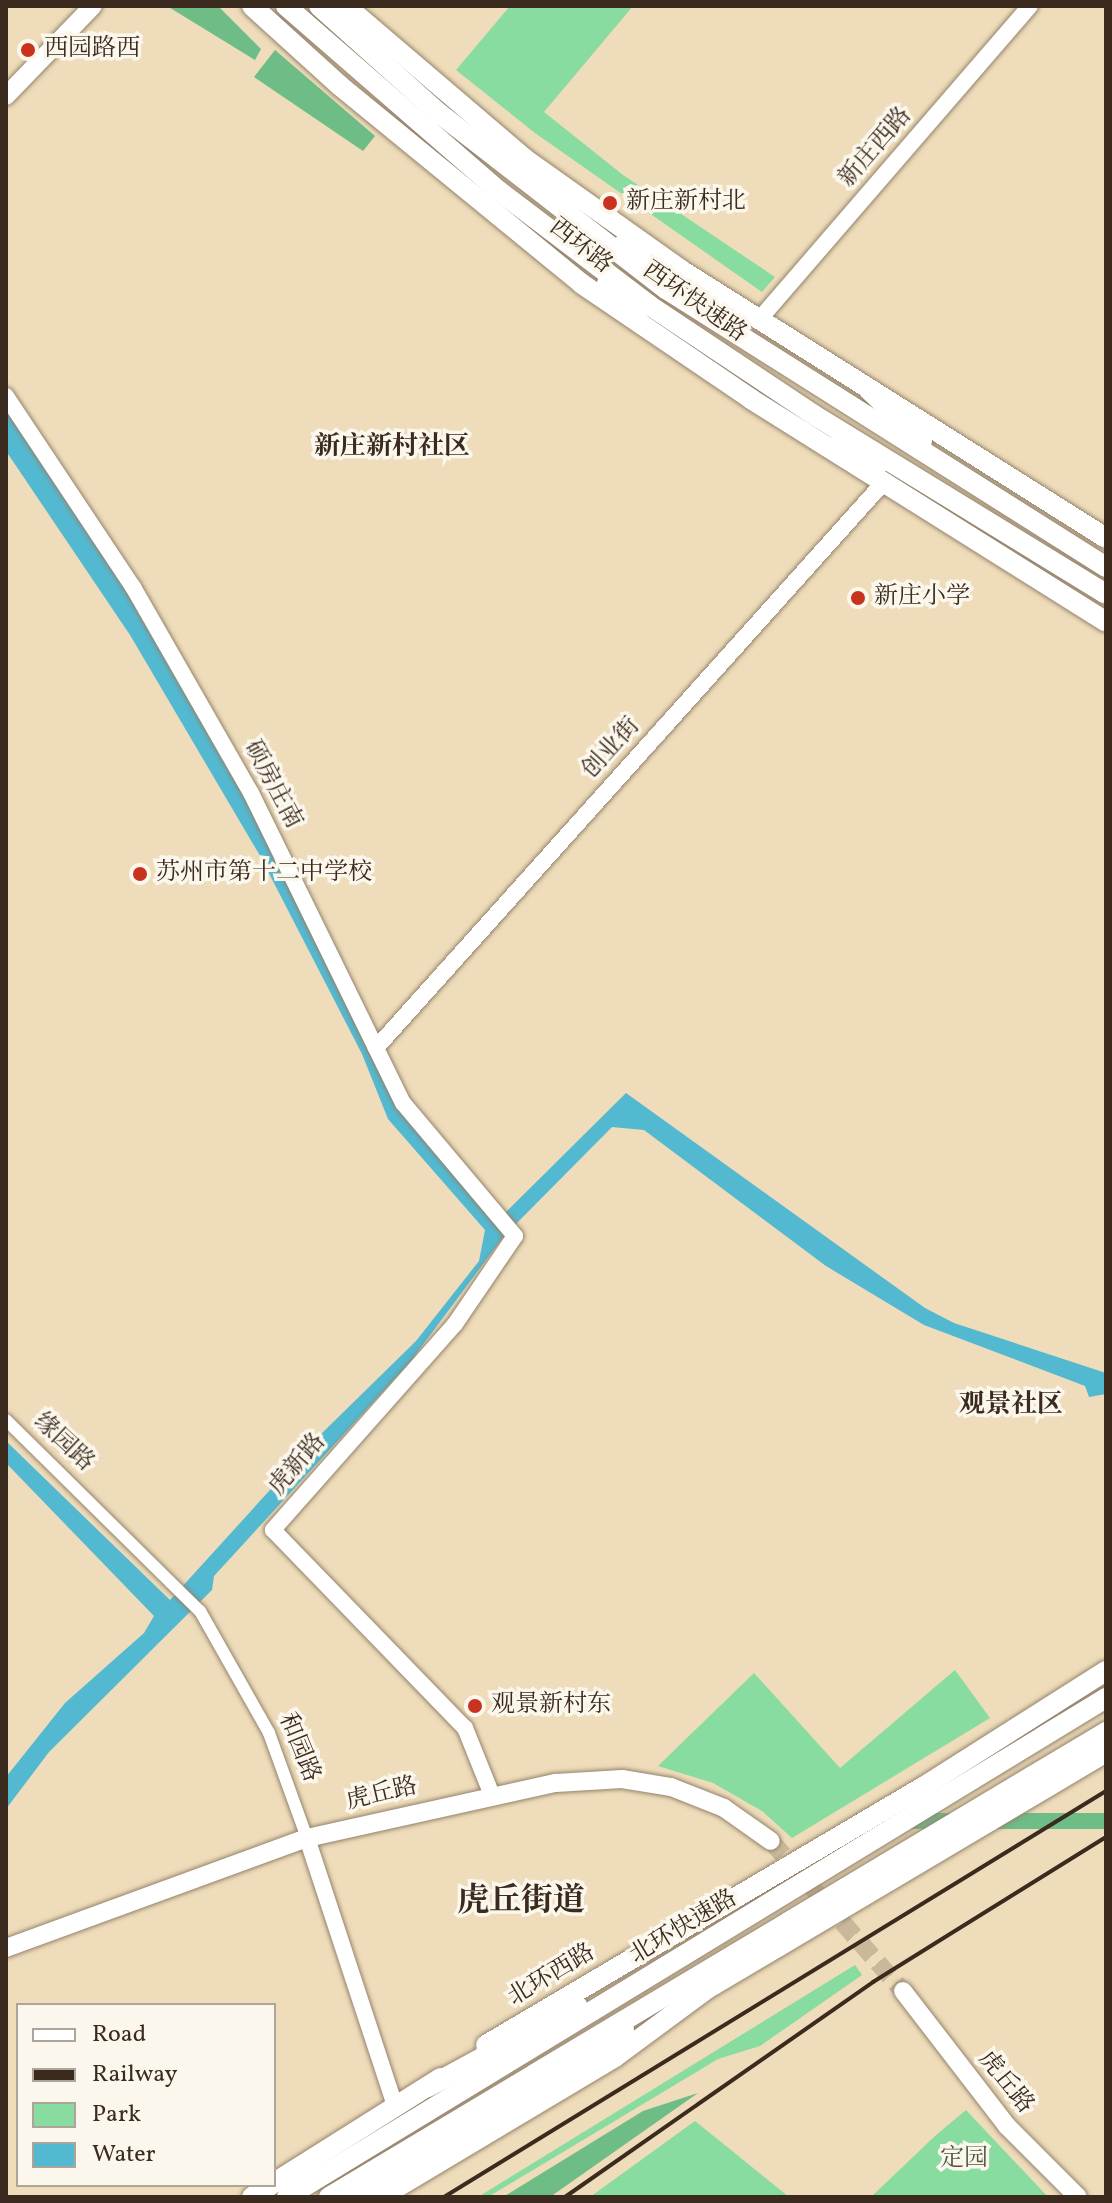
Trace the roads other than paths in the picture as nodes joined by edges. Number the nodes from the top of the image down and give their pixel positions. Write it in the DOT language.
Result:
graph roads {
  1 [pos="93,6"];
  2 [pos="252,6"];
  3 [pos="286,6"];
  4 [pos="319,6"];
  5 [pos="346,6"];
  6 [pos="1030,6"];
  7 [pos="6,96"];
  8 [pos="594,235"];
  9 [pos="584,255"];
  10 [pos="681,270"];
  11 [pos="758,321"];
  12 [pos="641,324"];
  13 [pos="868,389"];
  14 [pos="6,396"];
  15 [pos="826,446"];
  16 [pos="957,474"];
  17 [pos="918,479"];
  18 [pos="884,482"];
  19 [pos="1106,538"];
  20 [pos="1106,567"];
  21 [pos="1106,594"];
  22 [pos="1106,622"];
  23 [pos="376,1048"];
  24 [pos="513,1234"];
  25 [pos="6,1420"];
  26 [pos="91,1498"];
  27 [pos="1106,1671"];
  28 [pos="1106,1698"];
  29 [pos="1106,1732"];
  30 [pos="1106,1752"];
  31 [pos="492,1795"];
  32 [pos="307,1838"];
  33 [pos="771,1841"];
  34 [pos="762,1911"];
  35 [pos="6,1948"];
  36 [pos="679,1984"];
  37 [pos="903,1991"];
  38 [pos="428,2087"];
  39 [pos="396,2108"];
  40 [pos="276,2182"];
  41 [pos="287,2197"];
  42 [pos="329,2197"];
  43 [pos="361,2197"];
  44 [pos="381,2197"];
  45 [pos="1078,2197"];
  1 -- 7 [label="main road"];
  2 -- 12 [label="main road, 西环路"];
  3 -- 9 [label="main road, 西环快速路"];
  4 -- 8 [label="main road, 西环快速路"];
  5 -- 10 [label="main road, 西环路"];
  6 -- 11 [label="street, 新庄西路"];
  8 -- 10 [label="main road"];
  8 -- 16 [label="main road, 西环快速路"];
  9 -- 12 [label="main road"];
  9 -- 17 [label="main road, 西环快速路"];
  10 -- 11 [label="main road, 西环路"];
  11 -- 13 [label="main road, 西环路"];
  12 -- 15 [label="main road, 西环路"];
  13 -- 16 [label="main road"];
  13 -- 19 [label="main road, 西环路"];
  14 -- 23 [label="street, 硕房庄南"];
  15 -- 17 [label="main road"];
  15 -- 18 [label="main road, 西环路"];
  16 -- 20 [label="main road, 西环快速路"];
  17 -- 21 [label="main road, 西环快速路"];
  18 -- 22 [label="main road, 西环路"];
  18 -- 23 [label="street, 创业街"];
  23 -- 24 [label="street, 硕房庄南"];
  24 -- 31 [label="street, 虎新路"];
  25 -- 26 [label="street, 缘园路"];
  26 -- 32 [label="street, 和园路"];
  27 -- 38 [label="main road, 北环西路"];
  28 -- 34 [label="main road, 北环快速路"];
  29 -- 36 [label="main road, 北环快速路"];
  30 -- 44 [label="main road"];
  31 -- 32 [label="main road, 虎丘路"];
  31 -- 33 [label="main road, 虎丘路"];
  32 -- 35 [label="main road, 虎丘路"];
  32 -- 39 [label="street, 和园路"];
  34 -- 38 [label="main road"];
  34 -- 41 [label="main road, 北环快速路"];
  36 -- 42 [label="main road, 北环快速路"];
  36 -- 43 [label="main road"];
  37 -- 45 [label="main road, 虎丘路"];
  38 -- 39 [label="main road, 北环西路"];
  39 -- 40 [label="main road, 北环西路"];
}
